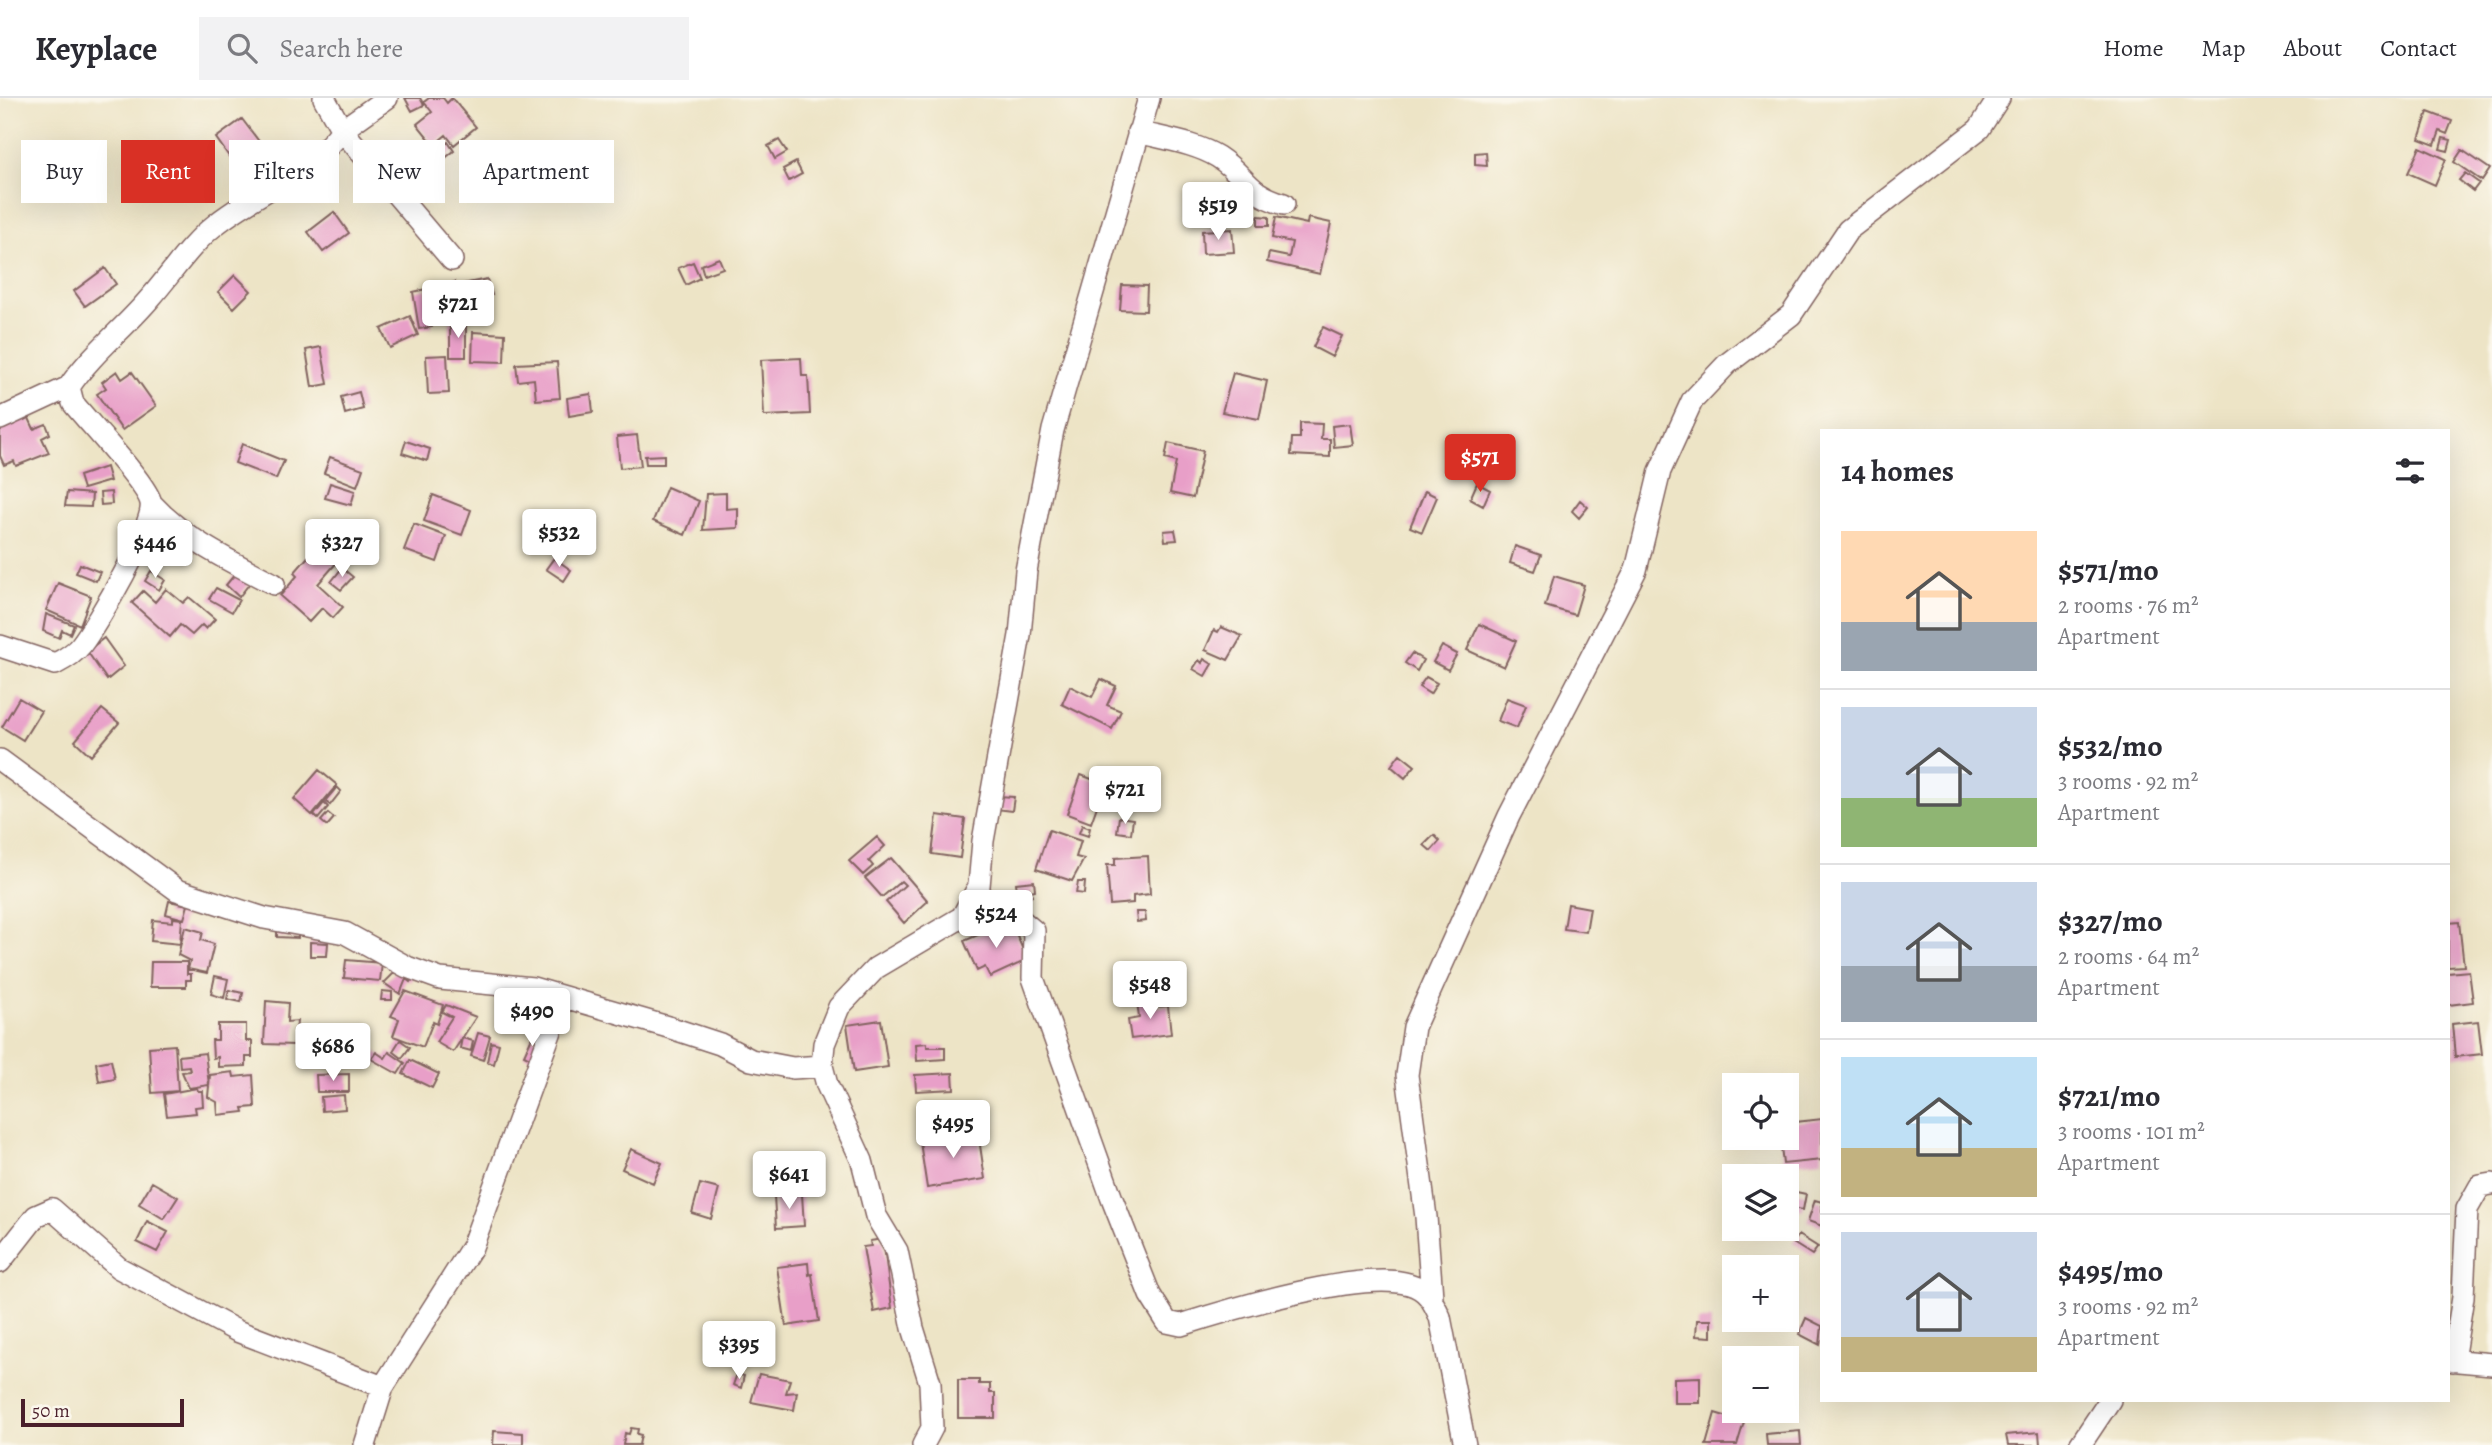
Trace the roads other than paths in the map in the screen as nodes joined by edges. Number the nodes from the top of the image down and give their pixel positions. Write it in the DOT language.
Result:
graph roads {
  1 [pos="324,98"];
  2 [pos="387,98"];
  3 [pos="1149,98"];
  4 [pos="1999,98"];
  5 [pos="342,130"];
  6 [pos="1138,132"];
  7 [pos="1284,204"];
  8 [pos="452,260"];
  9 [pos="69,387"];
  10 [pos="0,419"];
  11 [pos="152,504"];
  12 [pos="274,584"];
  13 [pos="0,646"];
  14 [pos="0,760"];
  15 [pos="973,901"];
  16 [pos="563,998"];
  17 [pos="822,1066"];
  18 [pos="2492,1184"];
  19 [pos="0,1262"];
  20 [pos="1432,1297"];
  21 [pos="2451,1360"];
  22 [pos="2492,1364"];
  23 [pos="383,1387"];
  24 [pos="2109,1402"];
  25 [pos="365,1445"];
  26 [pos="923,1445"];
  27 [pos="1465,1445"];
  28 [pos="2080,1445"];
  1 -- 5 [label="street"];
  2 -- 5 [label="street"];
  3 -- 6 [label="street"];
  4 -- 20 [label="street"];
  5 -- 8 [label="street"];
  5 -- 9 [label="street"];
  6 -- 7 [label="street"];
  6 -- 15 [label="street"];
  9 -- 10 [label="street"];
  9 -- 11 [label="street"];
  11 -- 12 [label="street"];
  11 -- 13 [label="street"];
  14 -- 16 [label="street"];
  15 -- 17 [label="street"];
  15 -- 20 [label="street"];
  16 -- 17 [label="street"];
  16 -- 23 [label="street"];
  17 -- 26 [label="street"];
  18 -- 21 [label="street"];
  19 -- 23 [label="street"];
  20 -- 27 [label="street"];
  21 -- 22 [label="street"];
  23 -- 25 [label="street"];
  24 -- 28 [label="street"];
}
